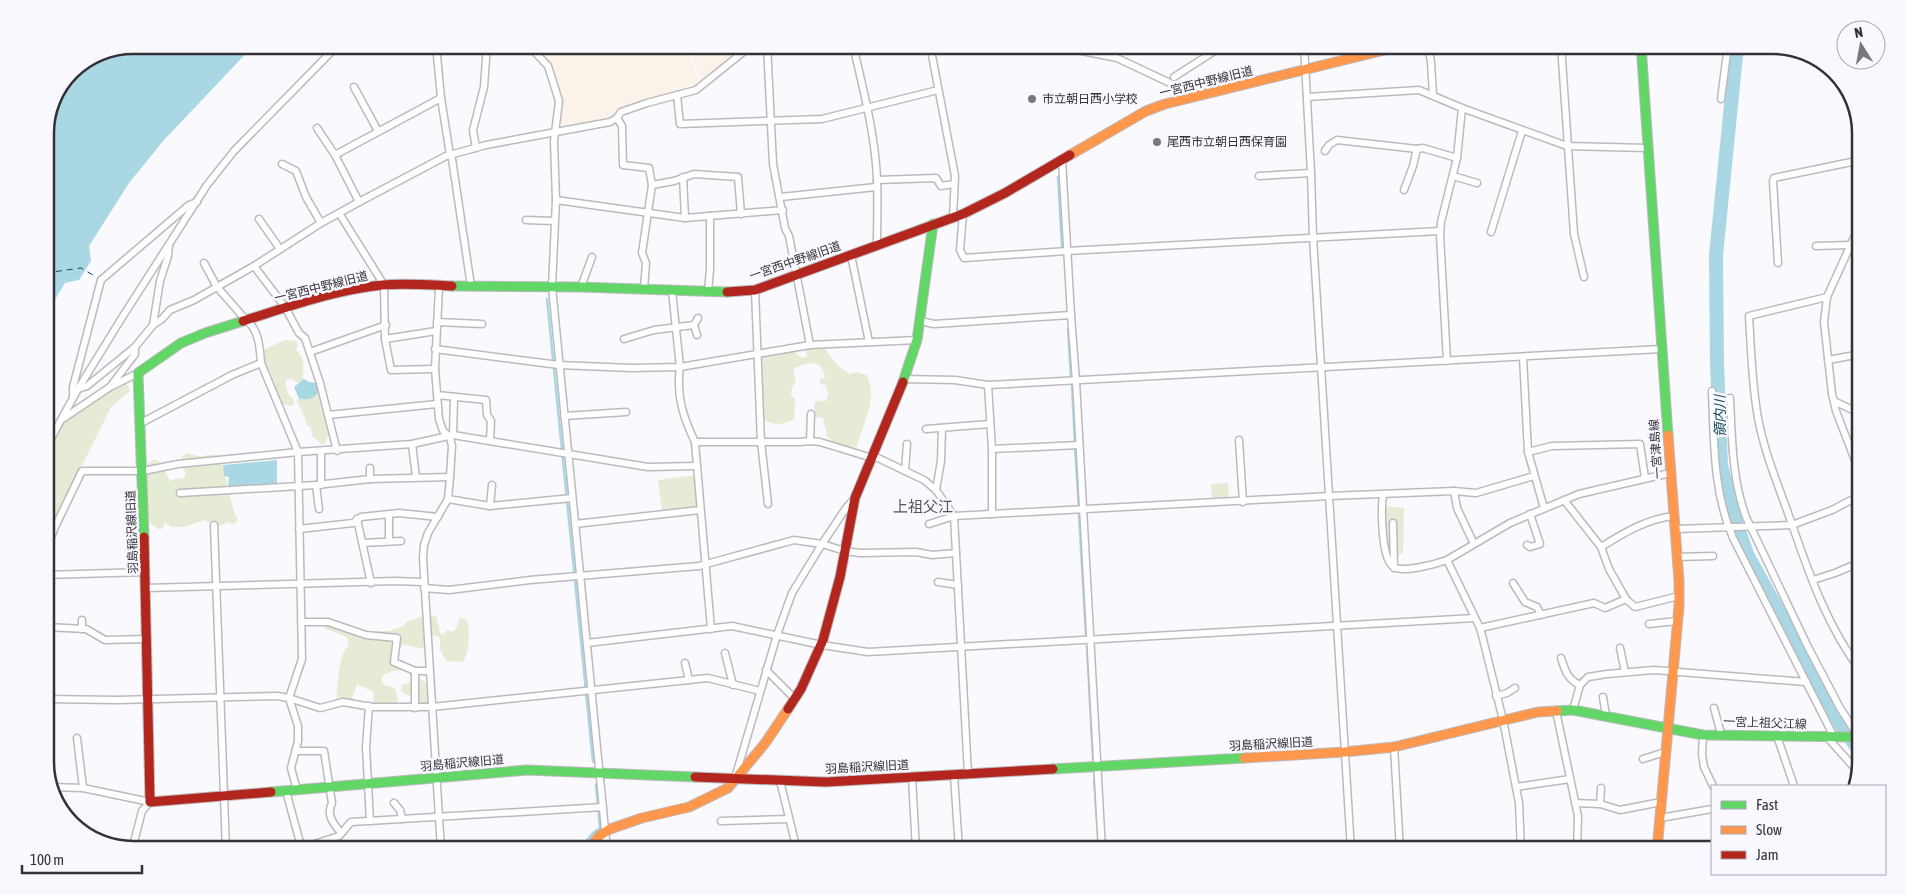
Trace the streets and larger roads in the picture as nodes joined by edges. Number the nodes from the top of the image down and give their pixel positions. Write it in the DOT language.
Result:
graph roads {
  1 [pos="329,54"];
  2 [pos="437,54"];
  3 [pos="486,54"];
  4 [pos="537,54"];
  5 [pos="741,54"];
  6 [pos="767,54"];
  7 [pos="856,54"];
  8 [pos="932,54"];
  9 [pos="1097,54"];
  10 [pos="1210,54"];
  11 [pos="1305,54"];
  12 [pos="1369,54"];
  13 [pos="1430,54"];
  14 [pos="1562,54"];
  15 [pos="1642,54"];
  16 [pos="1727,54"];
  17 [pos="1306,70"];
  18 [pos="1174,77"];
  19 [pos="354,87"];
  20 [pos="938,90"];
  21 [pos="1187,91"];
  22 [pos="677,95"];
  23 [pos="1433,95"];
  24 [pos="1307,97"];
  25 [pos="441,98"];
  26 [pos="1721,99"];
  27 [pos="868,106"];
  28 [pos="1462,108"];
  29 [pos="617,118"];
  30 [pos="770,119"];
  31 [pos="317,128"];
  32 [pos="378,131"];
  33 [pos="1522,131"];
  34 [pos="556,133"];
  35 [pos="1567,146"];
  36 [pos="476,148"];
  37 [pos="1647,148"];
  38 [pos="1417,149"];
  39 [pos="1325,151"];
  40 [pos="335,155"];
  41 [pos="450,155"];
  42 [pos="1457,158"];
  43 [pos="1062,160"];
  44 [pos="1852,162"];
  45 [pos="282,164"];
  46 [pos="1312,173"];
  47 [pos="1259,176"];
  48 [pos="1453,176"];
  49 [pos="683,177"];
  50 [pos="1478,183"];
  51 [pos="877,184"];
  52 [pos="954,184"];
  53 [pos="652,185"];
  54 [pos="1404,190"];
  55 [pos="780,197"];
  56 [pos="556,200"];
  57 [pos="198,201"];
  58 [pos="358,202"];
  59 [pos="783,210"];
  60 [pos="339,212"];
  61 [pos="648,212"];
  62 [pos="741,214"];
  63 [pos="963,214"];
  64 [pos="710,216"];
  65 [pos="953,217"];
  66 [pos="685,218"];
  67 [pos="259,219"];
  68 [pos="526,220"];
  69 [pos="554,221"];
  70 [pos="322,223"];
  71 [pos="933,224"];
  72 [pos="1440,231"];
  73 [pos="1490,232"];
  74 [pos="1313,237"];
  75 [pos="1852,239"];
  76 [pos="169,244"];
  77 [pos="877,245"];
  78 [pos="1849,245"];
  79 [pos="1816,246"];
  80 [pos="280,249"];
  81 [pos="1067,251"];
  82 [pos="851,255"];
  83 [pos="592,257"];
  84 [pos="204,263"];
  85 [pos="1778,263"];
  86 [pos="254,266"];
  87 [pos="796,276"];
  88 [pos="1584,277"];
  89 [pos="384,285"];
  90 [pos="439,286"];
  91 [pos="471,286"];
  92 [pos="552,287"];
  93 [pos="581,287"];
  94 [pos="217,288"];
  95 [pos="644,289"];
  96 [pos="755,290"];
  97 [pos="672,291"];
  98 [pos="708,292"];
  99 [pos="1827,297"];
  100 [pos="285,308"];
  101 [pos="1071,315"];
  102 [pos="698,318"];
  103 [pos="246,320"];
  104 [pos="920,321"];
  105 [pos="437,322"];
  106 [pos="482,324"];
  107 [pos="153,325"];
  108 [pos="386,325"];
  109 [pos="694,325"];
  110 [pos="676,328"];
  111 [pos="436,330"];
  112 [pos="697,335"];
  113 [pos="385,339"];
  114 [pos="624,339"];
  115 [pos="917,340"];
  116 [pos="869,342"];
  117 [pos="810,345"];
  118 [pos="135,347"];
  119 [pos="435,349"];
  120 [pos="1661,349"];
  121 [pos="310,352"];
  122 [pos="758,355"];
  123 [pos="1852,356"];
  124 [pos="1524,357"];
  125 [pos="1828,360"];
  126 [pos="1447,361"];
  127 [pos="261,363"];
  128 [pos="559,364"];
  129 [pos="1321,367"];
  130 [pos="434,368"];
  131 [pos="680,368"];
  132 [pos="138,373"];
  133 [pos="904,379"];
  134 [pos="1076,381"];
  135 [pos="988,386"];
  136 [pos="110,387"];
  137 [pos="78,389"];
  138 [pos="1712,391"];
  139 [pos="437,395"];
  140 [pos="454,397"];
  141 [pos="74,398"];
  142 [pos="1730,398"];
  143 [pos="1834,401"];
  144 [pos="437,404"];
  145 [pos="1852,410"];
  146 [pos="626,412"];
  147 [pos="811,414"];
  148 [pos="328,415"];
  149 [pos="564,416"];
  150 [pos="63,418"];
  151 [pos="142,424"];
  152 [pos="990,424"];
  153 [pos="942,428"];
  154 [pos="926,429"];
  155 [pos="54,434"];
  156 [pos="451,436"];
  157 [pos="490,440"];
  158 [pos="810,440"];
  159 [pos="1239,440"];
  160 [pos="695,442"];
  161 [pos="761,442"];
  162 [pos="412,444"];
  163 [pos="906,444"];
  164 [pos="1079,445"];
  165 [pos="992,449"];
  166 [pos="321,451"];
  167 [pos="337,451"];
  168 [pos="298,452"];
  169 [pos="1528,452"];
  170 [pos="567,454"];
  171 [pos="1852,456"];
  172 [pos="873,457"];
  173 [pos="696,466"];
  174 [pos="370,468"];
  175 [pos="143,471"];
  176 [pos="905,471"];
  177 [pos="1670,473"];
  178 [pos="1534,476"];
  179 [pos="416,477"];
  180 [pos="450,477"];
  181 [pos="1645,478"];
  182 [pos="370,479"];
  183 [pos="318,485"];
  184 [pos="492,485"];
  185 [pos="299,486"];
  186 [pos="936,490"];
  187 [pos="1454,491"];
  188 [pos="180,493"];
  189 [pos="1383,495"];
  190 [pos="1330,496"];
  191 [pos="572,498"];
  192 [pos="855,498"];
  193 [pos="448,499"];
  194 [pos="1564,500"];
  195 [pos="1852,500"];
  196 [pos="1244,502"];
  197 [pos="768,504"];
  198 [pos="490,506"];
  199 [pos="1544,508"];
  200 [pos="319,509"];
  201 [pos="700,510"];
  202 [pos="1083,510"];
  203 [pos="389,514"];
  204 [pos="992,514"];
  205 [pos="1530,514"];
  206 [pos="954,516"];
  207 [pos="1674,516"];
  208 [pos="438,517"];
  209 [pos="357,519"];
  210 [pos="1393,523"];
  211 [pos="575,524"];
  212 [pos="929,524"];
  213 [pos="214,525"];
  214 [pos="1792,525"];
  215 [pos="1729,527"];
  216 [pos="1748,527"];
  217 [pos="299,529"];
  218 [pos="1675,529"];
  219 [pos="54,530"];
  220 [pos="389,541"];
  221 [pos="401,541"];
  222 [pos="363,543"];
  223 [pos="822,544"];
  224 [pos="1474,544"];
  225 [pos="1527,545"];
  226 [pos="1600,547"];
  227 [pos="845,551"];
  228 [pos="956,553"];
  229 [pos="1713,556"];
  230 [pos="1677,557"];
  231 [pos="1447,560"];
  232 [pos="705,564"];
  233 [pos="1852,566"];
  234 [pos="1394,568"];
  235 [pos="145,572"];
  236 [pos="54,575"];
  237 [pos="580,576"];
  238 [pos="1813,580"];
  239 [pos="938,582"];
  240 [pos="370,583"];
  241 [pos="1512,583"];
  242 [pos="300,584"];
  243 [pos="424,585"];
  244 [pos="958,585"];
  245 [pos="217,586"];
  246 [pos="146,588"];
  247 [pos="1679,596"];
  248 [pos="1626,599"];
  249 [pos="1541,615"];
  250 [pos="1475,618"];
  251 [pos="82,620"];
  252 [pos="301,622"];
  253 [pos="1677,622"];
  254 [pos="1337,624"];
  255 [pos="1649,624"];
  256 [pos="54,627"];
  257 [pos="82,628"];
  258 [pos="1480,628"];
  259 [pos="711,629"];
  260 [pos="777,635"];
  261 [pos="1090,638"];
  262 [pos="147,639"];
  263 [pos="587,643"];
  264 [pos="822,645"];
  265 [pos="961,645"];
  266 [pos="1620,648"];
  267 [pos="725,653"];
  268 [pos="1561,658"];
  269 [pos="1852,659"];
  270 [pos="685,663"];
  271 [pos="766,670"];
  272 [pos="415,671"];
  273 [pos="429,671"];
  274 [pos="1673,671"];
  275 [pos="1625,672"];
  276 [pos="689,680"];
  277 [pos="1806,682"];
  278 [pos="733,685"];
  279 [pos="1580,685"];
  280 [pos="1515,688"];
  281 [pos="592,690"];
  282 [pos="760,692"];
  283 [pos="1496,696"];
  284 [pos="219,697"];
  285 [pos="289,698"];
  286 [pos="54,699"];
  287 [pos="149,699"];
  288 [pos="794,699"];
  289 [pos="1600,701"];
  290 [pos="369,706"];
  291 [pos="432,707"];
  292 [pos="415,708"];
  293 [pos="1714,708"];
  294 [pos="1573,710"];
  295 [pos="1556,711"];
  296 [pos="1606,716"];
  297 [pos="1502,720"];
  298 [pos="1852,727"];
  299 [pos="1668,730"];
  300 [pos="1721,734"];
  301 [pos="1703,736"];
  302 [pos="1778,736"];
  303 [pos="1832,737"];
  304 [pos="77,738"];
  305 [pos="1852,738"];
  306 [pos="1394,747"];
  307 [pos="296,751"];
  308 [pos="1344,752"];
  309 [pos="1665,752"];
  310 [pos="1642,759"];
  311 [pos="1852,764"];
  312 [pos="1098,766"];
  313 [pos="600,773"];
  314 [pos="968,774"];
  315 [pos="954,775"];
  316 [pos="436,777"];
  317 [pos="912,777"];
  318 [pos="735,779"];
  319 [pos="1570,779"];
  320 [pos="780,781"];
  321 [pos="368,784"];
  322 [pos="1713,785"];
  323 [pos="1794,785"];
  324 [pos="58,787"];
  325 [pos="331,787"];
  326 [pos="1516,787"];
  327 [pos="83,788"];
  328 [pos="1601,788"];
  329 [pos="297,790"];
  330 [pos="286,792"];
  331 [pos="223,797"];
  332 [pos="150,802"];
  333 [pos="1661,802"];
  334 [pos="394,803"];
  335 [pos="1575,803"];
  336 [pos="1600,804"];
  337 [pos="603,807"];
  338 [pos="1711,809"];
  339 [pos="439,817"];
  340 [pos="1660,818"];
  341 [pos="402,819"];
  342 [pos="788,819"];
  343 [pos="370,821"];
  344 [pos="721,821"];
  345 [pos="606,832"];
  346 [pos="341,833"];
  347 [pos="134,841"];
  348 [pos="225,841"];
  349 [pos="300,841"];
  350 [pos="325,841"];
  351 [pos="440,841"];
  352 [pos="595,841"];
  353 [pos="606,841"];
  354 [pos="794,841"];
  355 [pos="916,841"];
  356 [pos="958,841"];
  357 [pos="1102,841"];
  358 [pos="1349,841"];
  359 [pos="1399,841"];
  360 [pos="1521,841"];
  361 [pos="1577,841"];
  362 [pos="1658,841"];
  1 -- 57 [label="street"];
  2 -- 25 [label="street"];
  3 -- 36 [label="street"];
  4 -- 34 [label="street"];
  5 -- 22 [label="street"];
  6 -- 30 [label="street"];
  7 -- 27 [label="street"];
  8 -- 20 [label="street"];
  9 -- 21 [label="street"];
  10 -- 18 [label="street"];
  11 -- 17 [label="street"];
  12 -- 17 [label="street, 一宮西中野線旧道"];
  13 -- 23 [label="street"];
  14 -- 35 [label="street"];
  15 -- 37 [label="street, 一宮津島線"];
  16 -- 26 [label="street"];
  17 -- 24 [label="street"];
  17 -- 43 [label="street, 一宮西中野線旧道"];
  19 -- 32 [label="street"];
  20 -- 27 [label="street"];
  20 -- 52 [label="street"];
  22 -- 29 [label="street"];
  22 -- 30 [label="street"];
  23 -- 24 [label="street"];
  23 -- 28 [label="street"];
  24 -- 46 [label="street"];
  25 -- 32 [label="street"];
  25 -- 41 [label="street"];
  27 -- 30 [label="street"];
  27 -- 51 [label="street"];
  28 -- 33 [label="street"];
  28 -- 42 [label="street"];
  29 -- 34 [label="street"];
  29 -- 53 [label="street"];
  30 -- 55 [label="street"];
  31 -- 40 [label="street"];
  32 -- 40 [label="street"];
  33 -- 35 [label="street"];
  33 -- 73 [label="street"];
  34 -- 36 [label="street"];
  34 -- 56 [label="street"];
  35 -- 37 [label="street"];
  35 -- 88 [label="street"];
  36 -- 41 [label="street"];
  37 -- 120 [label="street, 一宮津島線"];
  38 -- 39 [label="street"];
  38 -- 42 [label="street"];
  38 -- 54 [label="street"];
  40 -- 58 [label="street"];
  41 -- 58 [label="street"];
  41 -- 91 [label="street"];
  42 -- 48 [label="street"];
  43 -- 63 [label="street, 一宮西中野線旧道"];
  43 -- 81 [label="street"];
  44 -- 85 [label="street"];
  45 -- 70 [label="street"];
  46 -- 47 [label="street"];
  46 -- 74 [label="street"];
  48 -- 50 [label="street"];
  48 -- 72 [label="street"];
  49 -- 53 [label="street"];
  49 -- 62 [label="street"];
  49 -- 66 [label="street"];
  51 -- 52 [label="street"];
  51 -- 55 [label="street"];
  51 -- 77 [label="street"];
  52 -- 65 [label="street"];
  53 -- 61 [label="street"];
  55 -- 59 [label="street"];
  56 -- 61 [label="street"];
  56 -- 69 [label="street"];
  57 -- 76 [label="street"];
  57 -- 141 [label="street"];
  58 -- 60 [label="street"];
  59 -- 62 [label="street"];
  59 -- 87 [label="street"];
  60 -- 70 [label="street"];
  60 -- 89 [label="street"];
  61 -- 66 [label="street"];
  61 -- 95 [label="street"];
  62 -- 64 [label="street"];
  63 -- 65 [label="street, 一宮西中野線旧道"];
  63 -- 81 [label="street"];
  64 -- 66 [label="street"];
  64 -- 98 [label="street"];
  65 -- 71 [label="street, 一宮西中野線旧道"];
  67 -- 80 [label="street"];
  68 -- 69 [label="street"];
  69 -- 92 [label="street"];
  70 -- 80 [label="street"];
  71 -- 77 [label="street, 一宮西中野線旧道"];
  71 -- 104 [label="street"];
  72 -- 74 [label="street"];
  72 -- 126 [label="street"];
  74 -- 81 [label="street"];
  74 -- 129 [label="street"];
  75 -- 78 [label="street"];
  76 -- 107 [label="street"];
  76 -- 137 [label="street"];
  77 -- 82 [label="street, 一宮西中野線旧道"];
  78 -- 79 [label="street"];
  78 -- 99 [label="street"];
  80 -- 86 [label="street"];
  81 -- 101 [label="street"];
  82 -- 87 [label="street, 一宮西中野線旧道"];
  82 -- 116 [label="street"];
  83 -- 93 [label="street"];
  84 -- 94 [label="street"];
  86 -- 94 [label="street"];
  86 -- 100 [label="street"];
  87 -- 96 [label="street, 一宮西中野線旧道"];
  87 -- 117 [label="street"];
  89 -- 90 [label="street, 一宮西中野線旧道"];
  89 -- 100 [label="street, 一宮西中野線旧道"];
  89 -- 108 [label="street"];
  90 -- 91 [label="street, 一宮西中野線旧道"];
  90 -- 105 [label="street"];
  91 -- 92 [label="street, 一宮西中野線旧道"];
  92 -- 93 [label="street, 一宮西中野線旧道"];
  92 -- 128 [label="street"];
  93 -- 95 [label="street, 一宮西中野線旧道"];
  94 -- 103 [label="street"];
  94 -- 107 [label="street"];
  95 -- 97 [label="street, 一宮西中野線旧道"];
  96 -- 98 [label="street, 一宮西中野線旧道"];
  96 -- 122 [label="street"];
  97 -- 98 [label="street, 一宮西中野線旧道"];
  97 -- 110 [label="street"];
  99 -- 125 [label="street"];
  99 -- 214 [label="street"];
  100 -- 103 [label="street, 一宮西中野線旧道"];
  100 -- 121 [label="street"];
  101 -- 104 [label="street"];
  101 -- 134 [label="street"];
  102 -- 109 [label="street"];
  103 -- 127 [label="street"];
  103 -- 132 [label="street, 一宮西中野線旧道"];
  104 -- 115 [label="street"];
  105 -- 106 [label="street"];
  105 -- 111 [label="street"];
  107 -- 118 [label="street"];
  108 -- 113 [label="street"];
  108 -- 121 [label="street"];
  109 -- 110 [label="street"];
  109 -- 112 [label="street"];
  110 -- 114 [label="street"];
  110 -- 131 [label="street"];
  111 -- 113 [label="street"];
  111 -- 119 [label="street"];
  113 -- 130 [label="street"];
  115 -- 116 [label="street"];
  115 -- 133 [label="street"];
  116 -- 117 [label="street"];
  117 -- 122 [label="street"];
  118 -- 136 [label="street"];
  118 -- 137 [label="street"];
  119 -- 128 [label="street"];
  119 -- 130 [label="street"];
  120 -- 124 [label="street"];
  120 -- 177 [label="street, 一宮津島線"];
  121 -- 148 [label="street"];
  122 -- 131 [label="street"];
  122 -- 161 [label="street"];
  123 -- 125 [label="street"];
  124 -- 126 [label="street"];
  124 -- 169 [label="street"];
  125 -- 143 [label="street"];
  126 -- 129 [label="street"];
  127 -- 151 [label="street"];
  127 -- 168 [label="street"];
  128 -- 131 [label="street"];
  128 -- 149 [label="street"];
  129 -- 134 [label="street"];
  129 -- 190 [label="street"];
  130 -- 139 [label="street"];
  131 -- 160 [label="street"];
  132 -- 136 [label="street"];
  132 -- 151 [label="street, 羽島稲沢線旧道"];
  133 -- 135 [label="street"];
  133 -- 172 [label="street"];
  134 -- 135 [label="street"];
  134 -- 164 [label="street"];
  135 -- 152 [label="street"];
  136 -- 150 [label="street"];
  137 -- 141 [label="street"];
  138 -- 215 [label="street"];
  139 -- 140 [label="street"];
  139 -- 144 [label="street"];
  140 -- 156 [label="street"];
  140 -- 157 [label="street"];
  141 -- 150 [label="street"];
  142 -- 216 [label="street"];
  143 -- 145 [label="street"];
  143 -- 171 [label="street"];
  144 -- 148 [label="street"];
  144 -- 156 [label="street"];
  146 -- 149 [label="street"];
  147 -- 158 [label="street"];
  148 -- 167 [label="street"];
  149 -- 170 [label="street"];
  150 -- 155 [label="street"];
  151 -- 175 [label="street, 羽島稲沢線旧道"];
  152 -- 153 [label="street"];
  152 -- 165 [label="street"];
  153 -- 154 [label="street"];
  153 -- 186 [label="street"];
  156 -- 157 [label="street"];
  156 -- 162 [label="street"];
  156 -- 180 [label="street"];
  157 -- 170 [label="street"];
  158 -- 161 [label="street"];
  158 -- 172 [label="street"];
  159 -- 196 [label="street"];
  160 -- 161 [label="street"];
  160 -- 173 [label="street"];
  161 -- 197 [label="street"];
  162 -- 167 [label="street"];
  162 -- 179 [label="street"];
  163 -- 176 [label="street"];
  164 -- 165 [label="street"];
  164 -- 202 [label="street"];
  165 -- 204 [label="street"];
  166 -- 167 [label="street"];
  166 -- 168 [label="street"];
  166 -- 183 [label="street"];
  168 -- 175 [label="street"];
  168 -- 185 [label="street"];
  169 -- 178 [label="street"];
  169 -- 181 [label="street"];
  170 -- 173 [label="street"];
  170 -- 191 [label="street"];
  172 -- 176 [label="street"];
  172 -- 192 [label="street"];
  173 -- 201 [label="street"];
  174 -- 182 [label="street"];
  175 -- 219 [label="street"];
  175 -- 235 [label="street, 羽島稲沢線旧道"];
  176 -- 186 [label="street"];
  177 -- 181 [label="street"];
  177 -- 207 [label="street, 一宮津島線"];
  178 -- 187 [label="street"];
  178 -- 199 [label="street"];
  179 -- 180 [label="street"];
  179 -- 182 [label="street"];
  180 -- 193 [label="street"];
  181 -- 194 [label="street"];
  182 -- 183 [label="street"];
  183 -- 185 [label="street"];
  183 -- 200 [label="street"];
  184 -- 198 [label="street"];
  185 -- 188 [label="street"];
  185 -- 217 [label="street"];
  186 -- 206 [label="street"];
  187 -- 189 [label="street"];
  187 -- 224 [label="street"];
  189 -- 190 [label="street"];
  189 -- 234 [label="street"];
  190 -- 196 [label="street"];
  190 -- 254 [label="street"];
  191 -- 198 [label="street"];
  191 -- 211 [label="street"];
  192 -- 223 [label="street"];
  192 -- 227 [label="street"];
  193 -- 198 [label="street"];
  193 -- 208 [label="street"];
  194 -- 199 [label="street"];
  194 -- 226 [label="street"];
  195 -- 214 [label="street"];
  196 -- 202 [label="street"];
  199 -- 205 [label="street"];
  201 -- 211 [label="street"];
  201 -- 232 [label="street"];
  202 -- 204 [label="street"];
  202 -- 261 [label="street"];
  203 -- 208 [label="street"];
  203 -- 209 [label="street"];
  203 -- 220 [label="street"];
  204 -- 206 [label="street"];
  205 -- 224 [label="street"];
  205 -- 225 [label="street"];
  206 -- 212 [label="street"];
  206 -- 228 [label="street"];
  207 -- 218 [label="street, 一宮津島線"];
  207 -- 226 [label="street"];
  208 -- 243 [label="street"];
  209 -- 217 [label="street"];
  209 -- 222 [label="street"];
  210 -- 234 [label="street"];
  211 -- 237 [label="street"];
  213 -- 245 [label="street"];
  214 -- 216 [label="street"];
  214 -- 238 [label="street"];
  215 -- 216 [label="street"];
  215 -- 218 [label="street"];
  215 -- 277 [label="street"];
  216 -- 298 [label="street"];
  217 -- 242 [label="street"];
  218 -- 230 [label="street, 一宮津島線"];
  220 -- 221 [label="street"];
  220 -- 222 [label="street"];
  222 -- 240 [label="street"];
  223 -- 227 [label="street"];
  223 -- 232 [label="street"];
  223 -- 260 [label="street"];
  224 -- 231 [label="street"];
  226 -- 248 [label="street"];
  227 -- 228 [label="street"];
  227 -- 264 [label="street"];
  228 -- 244 [label="street"];
  229 -- 230 [label="street"];
  230 -- 247 [label="street, 一宮津島線"];
  231 -- 234 [label="street"];
  231 -- 250 [label="street"];
  232 -- 237 [label="street"];
  232 -- 259 [label="street"];
  233 -- 238 [label="street"];
  235 -- 236 [label="street"];
  235 -- 246 [label="street, 羽島稲沢線旧道"];
  237 -- 243 [label="street"];
  237 -- 263 [label="street"];
  238 -- 269 [label="street"];
  239 -- 244 [label="street"];
  240 -- 242 [label="street"];
  240 -- 243 [label="street"];
  241 -- 249 [label="street"];
  242 -- 245 [label="street"];
  242 -- 252 [label="street"];
  243 -- 273 [label="street"];
  244 -- 265 [label="street"];
  245 -- 246 [label="street"];
  245 -- 284 [label="street"];
  246 -- 262 [label="street, 羽島稲沢線旧道"];
  247 -- 248 [label="street"];
  247 -- 253 [label="street, 一宮津島線"];
  248 -- 249 [label="street"];
  249 -- 258 [label="street"];
  250 -- 254 [label="street"];
  250 -- 258 [label="street"];
  251 -- 257 [label="street"];
  252 -- 272 [label="street"];
  252 -- 285 [label="street"];
  253 -- 255 [label="street"];
  253 -- 274 [label="street, 一宮津島線"];
  254 -- 261 [label="street"];
  254 -- 308 [label="street"];
  256 -- 257 [label="street"];
  257 -- 262 [label="street"];
  258 -- 283 [label="street"];
  259 -- 260 [label="street"];
  259 -- 263 [label="street"];
  260 -- 264 [label="street"];
  260 -- 271 [label="street"];
  261 -- 265 [label="street"];
  261 -- 312 [label="street"];
  262 -- 287 [label="street, 羽島稲沢線旧道"];
  263 -- 281 [label="street"];
  264 -- 265 [label="street"];
  264 -- 288 [label="street"];
  265 -- 314 [label="street"];
  266 -- 275 [label="street"];
  267 -- 278 [label="street"];
  268 -- 279 [label="street"];
  270 -- 276 [label="street"];
  271 -- 282 [label="street"];
  271 -- 288 [label="street"];
  272 -- 273 [label="street"];
  272 -- 292 [label="street"];
  273 -- 291 [label="street"];
  274 -- 275 [label="street"];
  274 -- 277 [label="street"];
  274 -- 299 [label="street, 一宮津島線"];
  275 -- 279 [label="street"];
  276 -- 278 [label="street"];
  276 -- 281 [label="street"];
  277 -- 303 [label="street"];
  278 -- 282 [label="street"];
  279 -- 294 [label="street"];
  280 -- 283 [label="street"];
  281 -- 291 [label="street"];
  281 -- 313 [label="street"];
  282 -- 318 [label="street"];
  283 -- 297 [label="street"];
  284 -- 285 [label="street"];
  284 -- 287 [label="street"];
  284 -- 331 [label="street"];
  285 -- 290 [label="street"];
  285 -- 307 [label="street"];
  286 -- 287 [label="street"];
  287 -- 332 [label="street, 羽島稲沢線旧道"];
  288 -- 318 [label="street"];
  289 -- 296 [label="street"];
  290 -- 292 [label="street"];
  290 -- 321 [label="street"];
  291 -- 292 [label="street"];
  291 -- 316 [label="street"];
  293 -- 300 [label="street"];
  294 -- 295 [label="street, 羽島稲沢線旧道"];
  294 -- 296 [label="street, 羽島稲沢線旧道"];
  295 -- 297 [label="street, 羽島稲沢線旧道"];
  295 -- 319 [label="street"];
  296 -- 299 [label="street, 羽島稲沢線旧道"];
  297 -- 306 [label="street, 羽島稲沢線旧道"];
  297 -- 326 [label="street"];
  299 -- 301 [label="street, 一宮上祖父江線"];
  299 -- 309 [label="street, 一宮津島線"];
  300 -- 301 [label="street, 一宮上祖父江線"];
  300 -- 302 [label="street, 一宮上祖父江線"];
  301 -- 322 [label="street"];
  302 -- 303 [label="street, 一宮上祖父江線"];
  302 -- 323 [label="street"];
  303 -- 305 [label="street, 一宮上祖父江線"];
  303 -- 311 [label="street"];
  304 -- 327 [label="street"];
  306 -- 308 [label="street, 羽島稲沢線旧道"];
  306 -- 359 [label="street"];
  307 -- 325 [label="street"];
  307 -- 329 [label="street"];
  308 -- 312 [label="street, 羽島稲沢線旧道"];
  308 -- 358 [label="street"];
  309 -- 310 [label="street"];
  309 -- 333 [label="street, 一宮津島線"];
  312 -- 314 [label="street, 羽島稲沢線旧道"];
  312 -- 357 [label="street"];
  313 -- 316 [label="street, 羽島稲沢線旧道"];
  313 -- 318 [label="street, 羽島稲沢線旧道"];
  313 -- 337 [label="street"];
  314 -- 315 [label="street, 羽島稲沢線旧道"];
  315 -- 317 [label="street, 羽島稲沢線旧道"];
  315 -- 356 [label="street"];
  316 -- 321 [label="street, 羽島稲沢線旧道"];
  316 -- 339 [label="street"];
  317 -- 320 [label="street, 羽島稲沢線旧道"];
  317 -- 355 [label="street"];
  318 -- 320 [label="street, 羽島稲沢線旧道"];
  318 -- 345 [label="street"];
  319 -- 326 [label="street"];
  319 -- 335 [label="street"];
  320 -- 342 [label="street"];
  321 -- 325 [label="street, 羽島稲沢線旧道"];
  321 -- 343 [label="street"];
  324 -- 327 [label="street"];
  325 -- 329 [label="street, 羽島稲沢線旧道"];
  325 -- 346 [label="street"];
  326 -- 360 [label="street"];
  327 -- 332 [label="street"];
  328 -- 336 [label="street"];
  329 -- 330 [label="street, 羽島稲沢線旧道"];
  330 -- 331 [label="street, 羽島稲沢線旧道"];
  330 -- 349 [label="street"];
  331 -- 332 [label="street, 羽島稲沢線旧道"];
  331 -- 348 [label="street"];
  332 -- 347 [label="street"];
  333 -- 336 [label="street"];
  333 -- 340 [label="street, 一宮津島線"];
  334 -- 341 [label="street"];
  335 -- 336 [label="street"];
  335 -- 361 [label="street"];
  337 -- 339 [label="street"];
  337 -- 345 [label="street"];
  338 -- 340 [label="street"];
  339 -- 341 [label="street"];
  339 -- 351 [label="street"];
  340 -- 362 [label="street, 一宮津島線"];
  341 -- 343 [label="street"];
  342 -- 344 [label="street"];
  342 -- 354 [label="street"];
  343 -- 346 [label="street"];
  345 -- 352 [label="street"];
  345 -- 353 [label="street"];
  346 -- 350 [label="street"];
}
